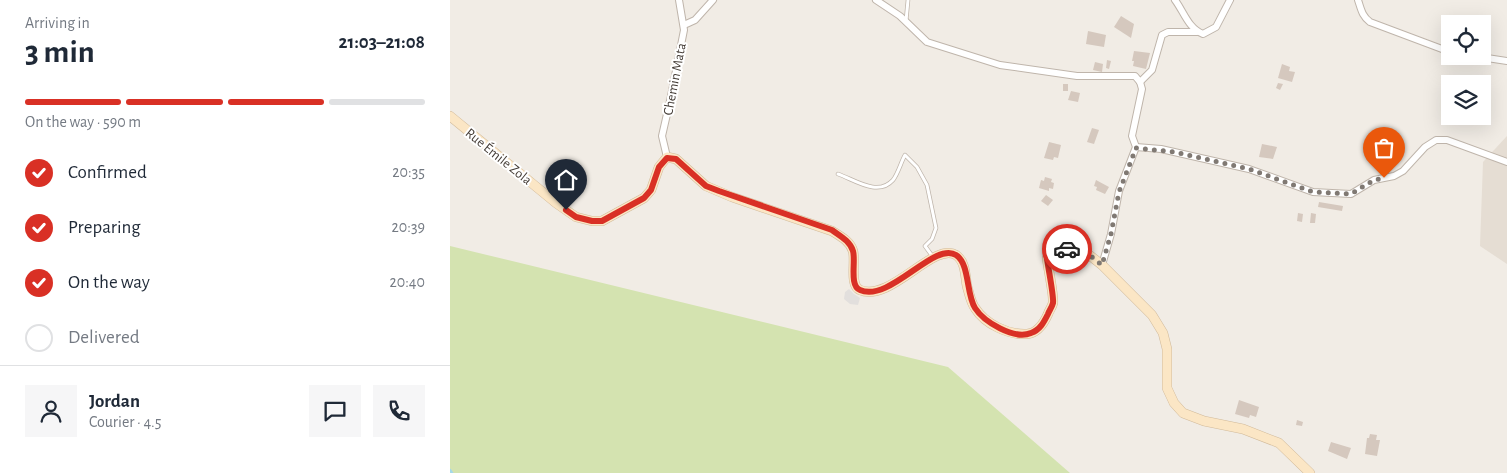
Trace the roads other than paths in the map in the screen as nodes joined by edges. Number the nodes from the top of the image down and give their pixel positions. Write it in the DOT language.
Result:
graph roads {
  1 [pos="679,0"];
  2 [pos="713,0"];
  3 [pos="876,0"];
  4 [pos="908,0"];
  5 [pos="1175,0"];
  6 [pos="1230,0"];
  7 [pos="1358,0"];
  8 [pos="906,21"];
  9 [pos="684,24"];
  10 [pos="1197,32"];
  11 [pos="1441,49"];
  12 [pos="1491,59"];
  13 [pos="1507,61"];
  14 [pos="1140,82"];
  15 [pos="450,116"];
  16 [pos="1136,148"];
  17 [pos="667,158"];
  18 [pos="1507,162"];
  19 [pos="838,174"];
  20 [pos="933,258"];
  21 [pos="1102,265"];
  22 [pos="1310,473"];
  1 -- 9 [label="street, Chemin Mata"];
  2 -- 9 [label="street"];
  3 -- 8 [label="street"];
  4 -- 8 [label="lane"];
  5 -- 10 [label="street"];
  6 -- 10 [label="street"];
  7 -- 11 [label="street"];
  8 -- 14 [label="street"];
  9 -- 17 [label="street, Chemin Mata"];
  10 -- 14 [label="street"];
  12 -- 13 [label="street"];
  14 -- 16 [label="street"];
  15 -- 17 [label="main road, Rue Émile Zola"];
  16 -- 18 [label="street"];
  16 -- 21 [label="street"];
  17 -- 20 [label="main road"];
  19 -- 20 [label="lane"];
  20 -- 21 [label="main road"];
  21 -- 22 [label="main road"];
}
